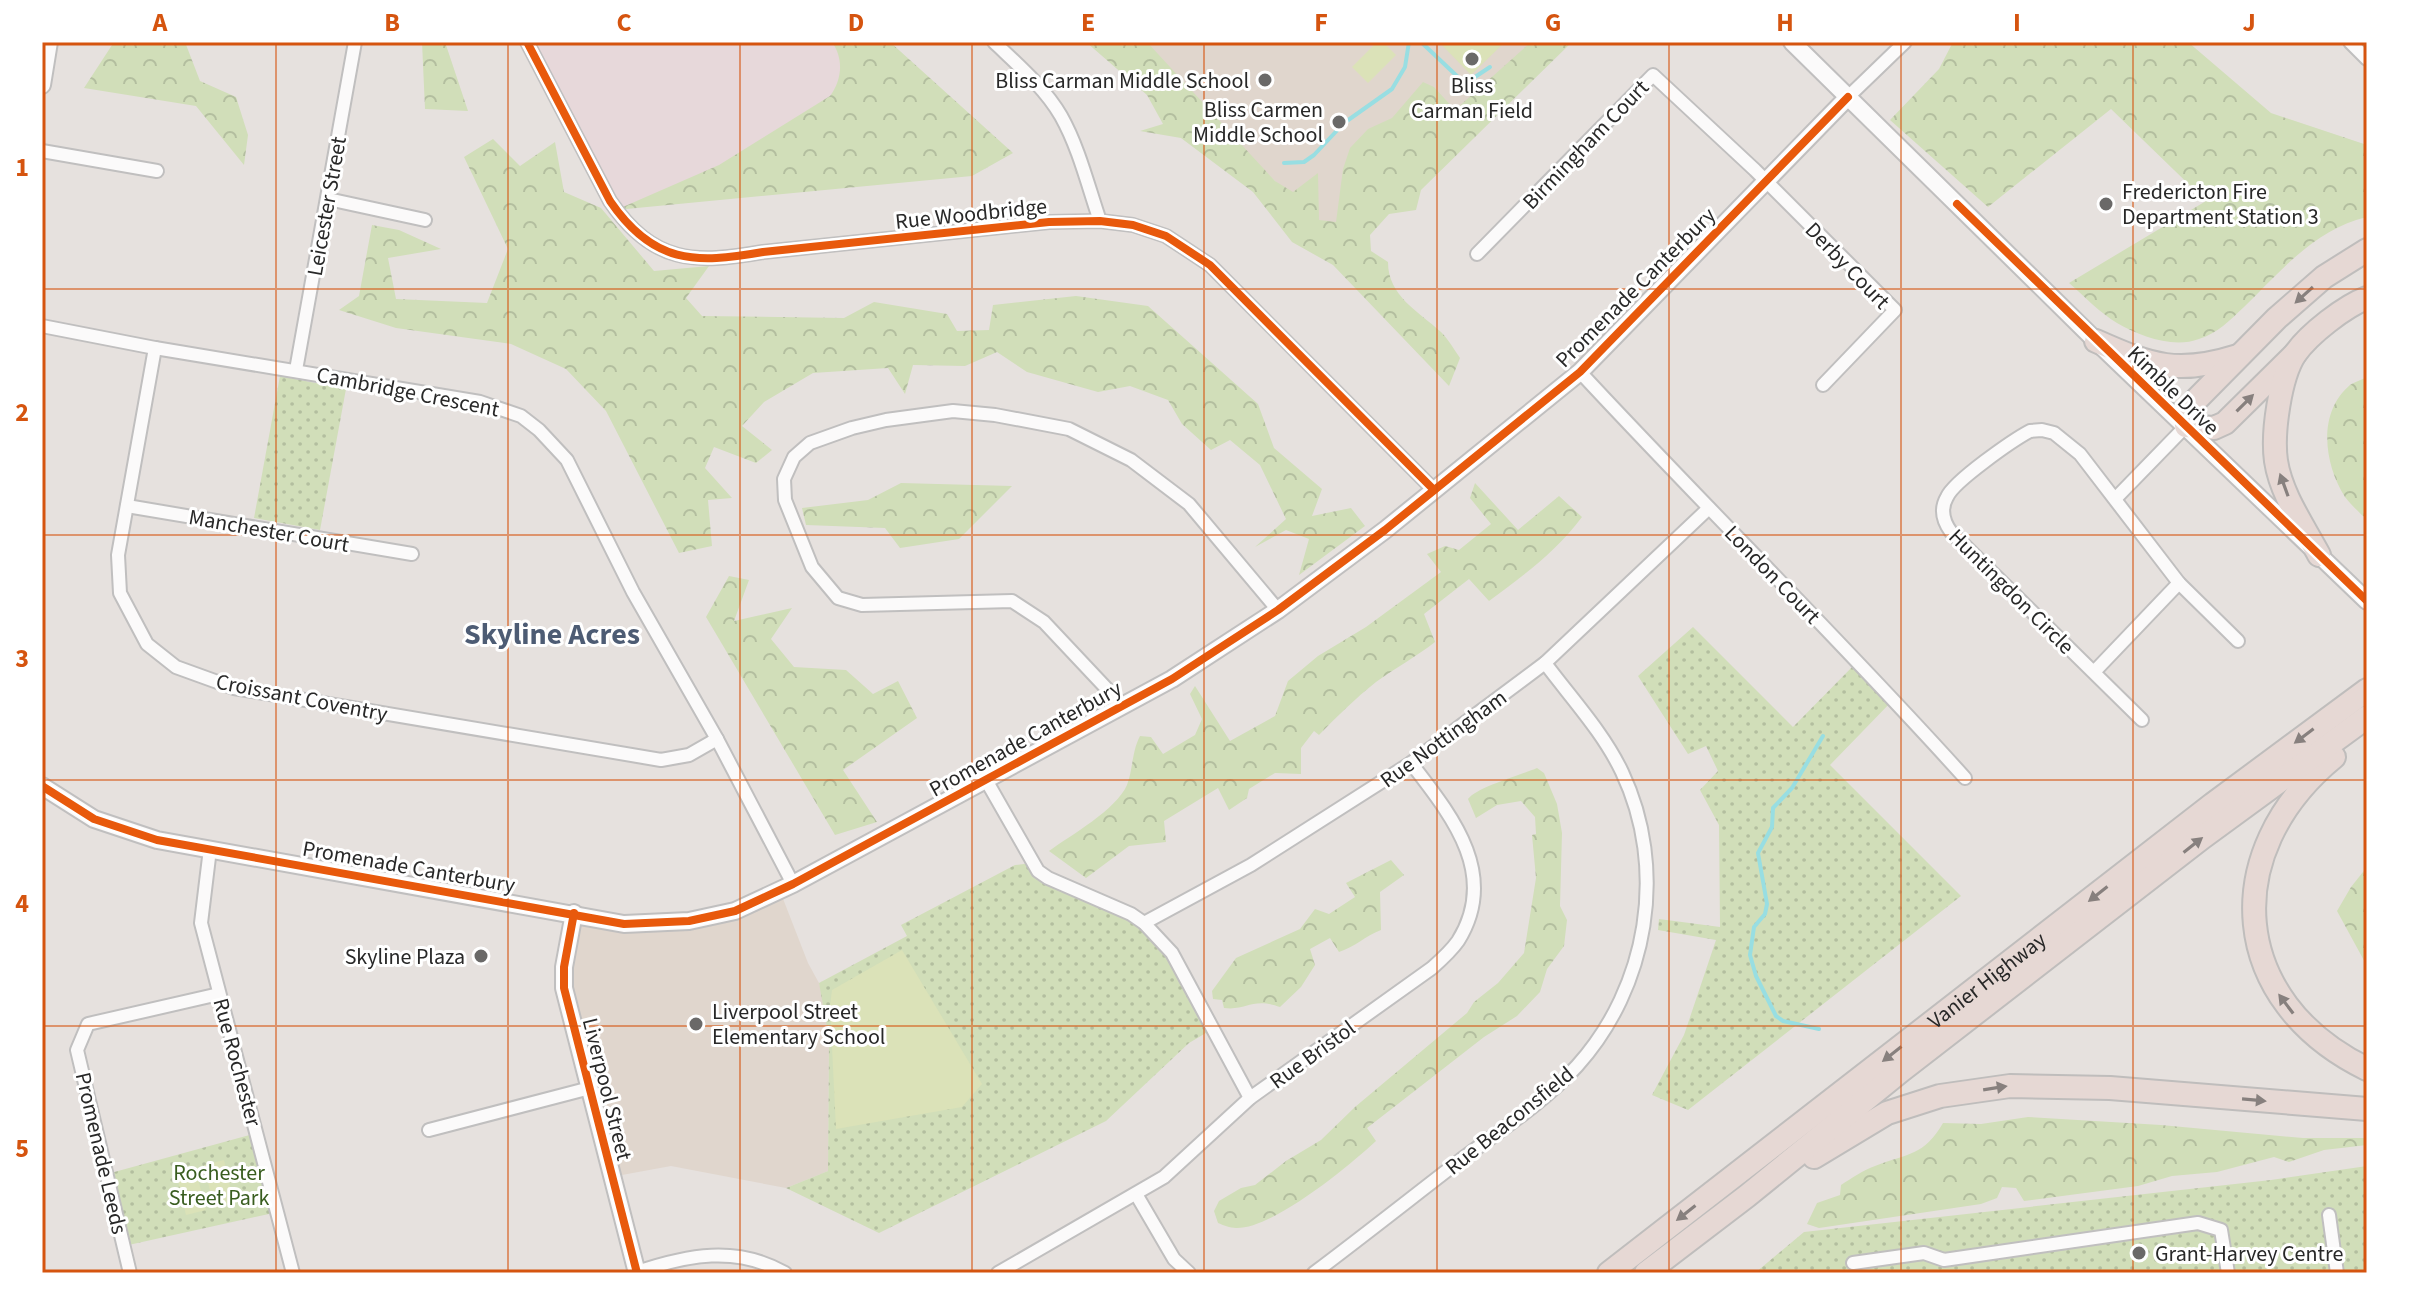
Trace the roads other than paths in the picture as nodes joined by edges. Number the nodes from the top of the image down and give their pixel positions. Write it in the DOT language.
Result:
graph roads {
  1 [pos="49,42"];
  2 [pos="355,42"];
  3 [pos="527,42"];
  4 [pos="994,42"];
  5 [pos="1792,42"];
  6 [pos="1905,42"];
  7 [pos="2350,42"];
  8 [pos="2367,59"];
  9 [pos="42,85"];
  10 [pos="1848,97"];
  11 [pos="42,151"];
  12 [pos="157,171"];
  13 [pos="1765,180"];
  14 [pos="328,199"];
  15 [pos="425,220"];
  16 [pos="1100,221"];
  17 [pos="2367,250"];
  18 [pos="1477,254"];
  19 [pos="2367,298"];
  20 [pos="42,326"];
  21 [pos="2096,341"];
  22 [pos="155,348"];
  23 [pos="2295,354"];
  24 [pos="2243,355"];
  25 [pos="296,370"];
  26 [pos="1580,372"];
  27 [pos="1823,385"];
  28 [pos="2186,426"];
  29 [pos="1434,490"];
  30 [pos="2115,499"];
  31 [pos="127,506"];
  32 [pos="1709,508"];
  33 [pos="412,554"];
  34 [pos="2319,555"];
  35 [pos="2179,583"];
  36 [pos="2367,601"];
  37 [pos="1278,610"];
  38 [pos="2238,641"];
  39 [pos="1545,663"];
  40 [pos="2094,672"];
  41 [pos="2367,690"];
  42 [pos="1123,706"];
  43 [pos="2367,717"];
  44 [pos="2142,720"];
  45 [pos="2367,730"];
  46 [pos="717,739"];
  47 [pos="1411,763"];
  48 [pos="1965,778"];
  49 [pos="986,780"];
  50 [pos="42,787"];
  51 [pos="210,849"];
  52 [pos="793,884"];
  53 [pos="574,913"];
  54 [pos="1144,923"];
  55 [pos="219,994"];
  56 [pos="2367,1069"];
  57 [pos="590,1088"];
  58 [pos="1250,1098"];
  59 [pos="2367,1109"];
  60 [pos="429,1130"];
  61 [pos="1136,1194"];
  62 [pos="1747,1196"];
  63 [pos="2329,1215"];
  64 [pos="1853,1263"];
  65 [pos="637,1272"];
  66 [pos="130,1273"];
  67 [pos="293,1273"];
  68 [pos="785,1273"];
  69 [pos="998,1273"];
  70 [pos="1189,1273"];
  71 [pos="1314,1273"];
  72 [pos="1609,1273"];
  73 [pos="1646,1273"];
  74 [pos="2228,1273"];
  75 [pos="2337,1273"];
  1 -- 9 [label="street"];
  2 -- 14 [label="street, Leicester Street"];
  3 -- 16 [label="street, Rue Woodbridge"];
  4 -- 16 [label="street"];
  5 -- 10 [label="street, Kimble Drive"];
  6 -- 10 [label="street"];
  7 -- 8 [label="street"];
  10 -- 13 [label="street, Promenade Canterbury"];
  10 -- 21 [label="street, Kimble Drive"];
  11 -- 12 [label="street"];
  13 -- 18 [label="street, Birmingham Court"];
  13 -- 26 [label="street, Promenade Canterbury"];
  13 -- 27 [label="street, Derby Court"];
  14 -- 15 [label="street"];
  14 -- 25 [label="street, Leicester Street"];
  16 -- 29 [label="street, Rue Woodbridge"];
  17 -- 24 [label="highway, one-way"];
  19 -- 23 [label="highway"];
  20 -- 22 [label="street, Cambridge Crescent"];
  21 -- 24 [label="highway"];
  21 -- 28 [label="street, Kimble Drive"];
  22 -- 25 [label="street, Cambridge Crescent"];
  22 -- 31 [label="street, Croissant Coventry"];
  28 -- 23 [label="highway, one-way"];
  34 -- 23 [label="highway, one-way"];
  24 -- 28 [label="highway"];
  25 -- 46 [label="street, Cambridge Crescent"];
  26 -- 29 [label="street, Promenade Canterbury"];
  26 -- 32 [label="street, London Court"];
  28 -- 30 [label="street"];
  28 -- 34 [label="street, Kimble Drive"];
  29 -- 37 [label="street, Promenade Canterbury"];
  30 -- 35 [label="street, Huntingdon Circle"];
  30 -- 40 [label="street, Huntingdon Circle"];
  31 -- 33 [label="street, Manchester Court"];
  31 -- 46 [label="street, Croissant Coventry"];
  32 -- 39 [label="street, Rue Nottingham"];
  32 -- 48 [label="street, London Court"];
  34 -- 36 [label="street, Kimble Drive"];
  35 -- 38 [label="street"];
  35 -- 40 [label="street, Huntingdon Circle"];
  37 -- 42 [label="street, Promenade Canterbury"];
  37 -- 42 [label="street"];
  39 -- 47 [label="street, Rue Nottingham"];
  39 -- 71 [label="street, Rue Beaconsfield"];
  40 -- 44 [label="street"];
  41 -- 72 [label="highway, Vanier Highway, one-way"];
  42 -- 49 [label="street, Promenade Canterbury"];
  62 -- 43 [label="highway, Vanier Highway, one-way"];
  56 -- 45 [label="highway, one-way"];
  46 -- 52 [label="street, Cambridge Crescent"];
  47 -- 54 [label="street, Rue Nottingham"];
  47 -- 58 [label="street, Rue Bristol"];
  49 -- 52 [label="street, Promenade Canterbury"];
  49 -- 54 [label="street"];
  50 -- 51 [label="street, Promenade Canterbury"];
  51 -- 53 [label="street, Promenade Canterbury"];
  51 -- 55 [label="street, Rue Rochester"];
  52 -- 53 [label="street, Promenade Canterbury"];
  53 -- 57 [label="street, Liverpool Street"];
  54 -- 58 [label="street"];
  55 -- 66 [label="street, Promenade Leeds"];
  55 -- 67 [label="street, Rue Rochester"];
  57 -- 60 [label="street"];
  57 -- 65 [label="street, Liverpool Street"];
  58 -- 61 [label="street, Rue Bristol"];
  62 -- 59 [label="highway, one-way"];
  61 -- 69 [label="street, Rue Bristol"];
  61 -- 70 [label="street"];
  62 -- 73 [label="highway, Vanier Highway"];
  63 -- 75 [label="street"];
  64 -- 74 [label="street"];
  65 -- 68 [label="street"];
}
